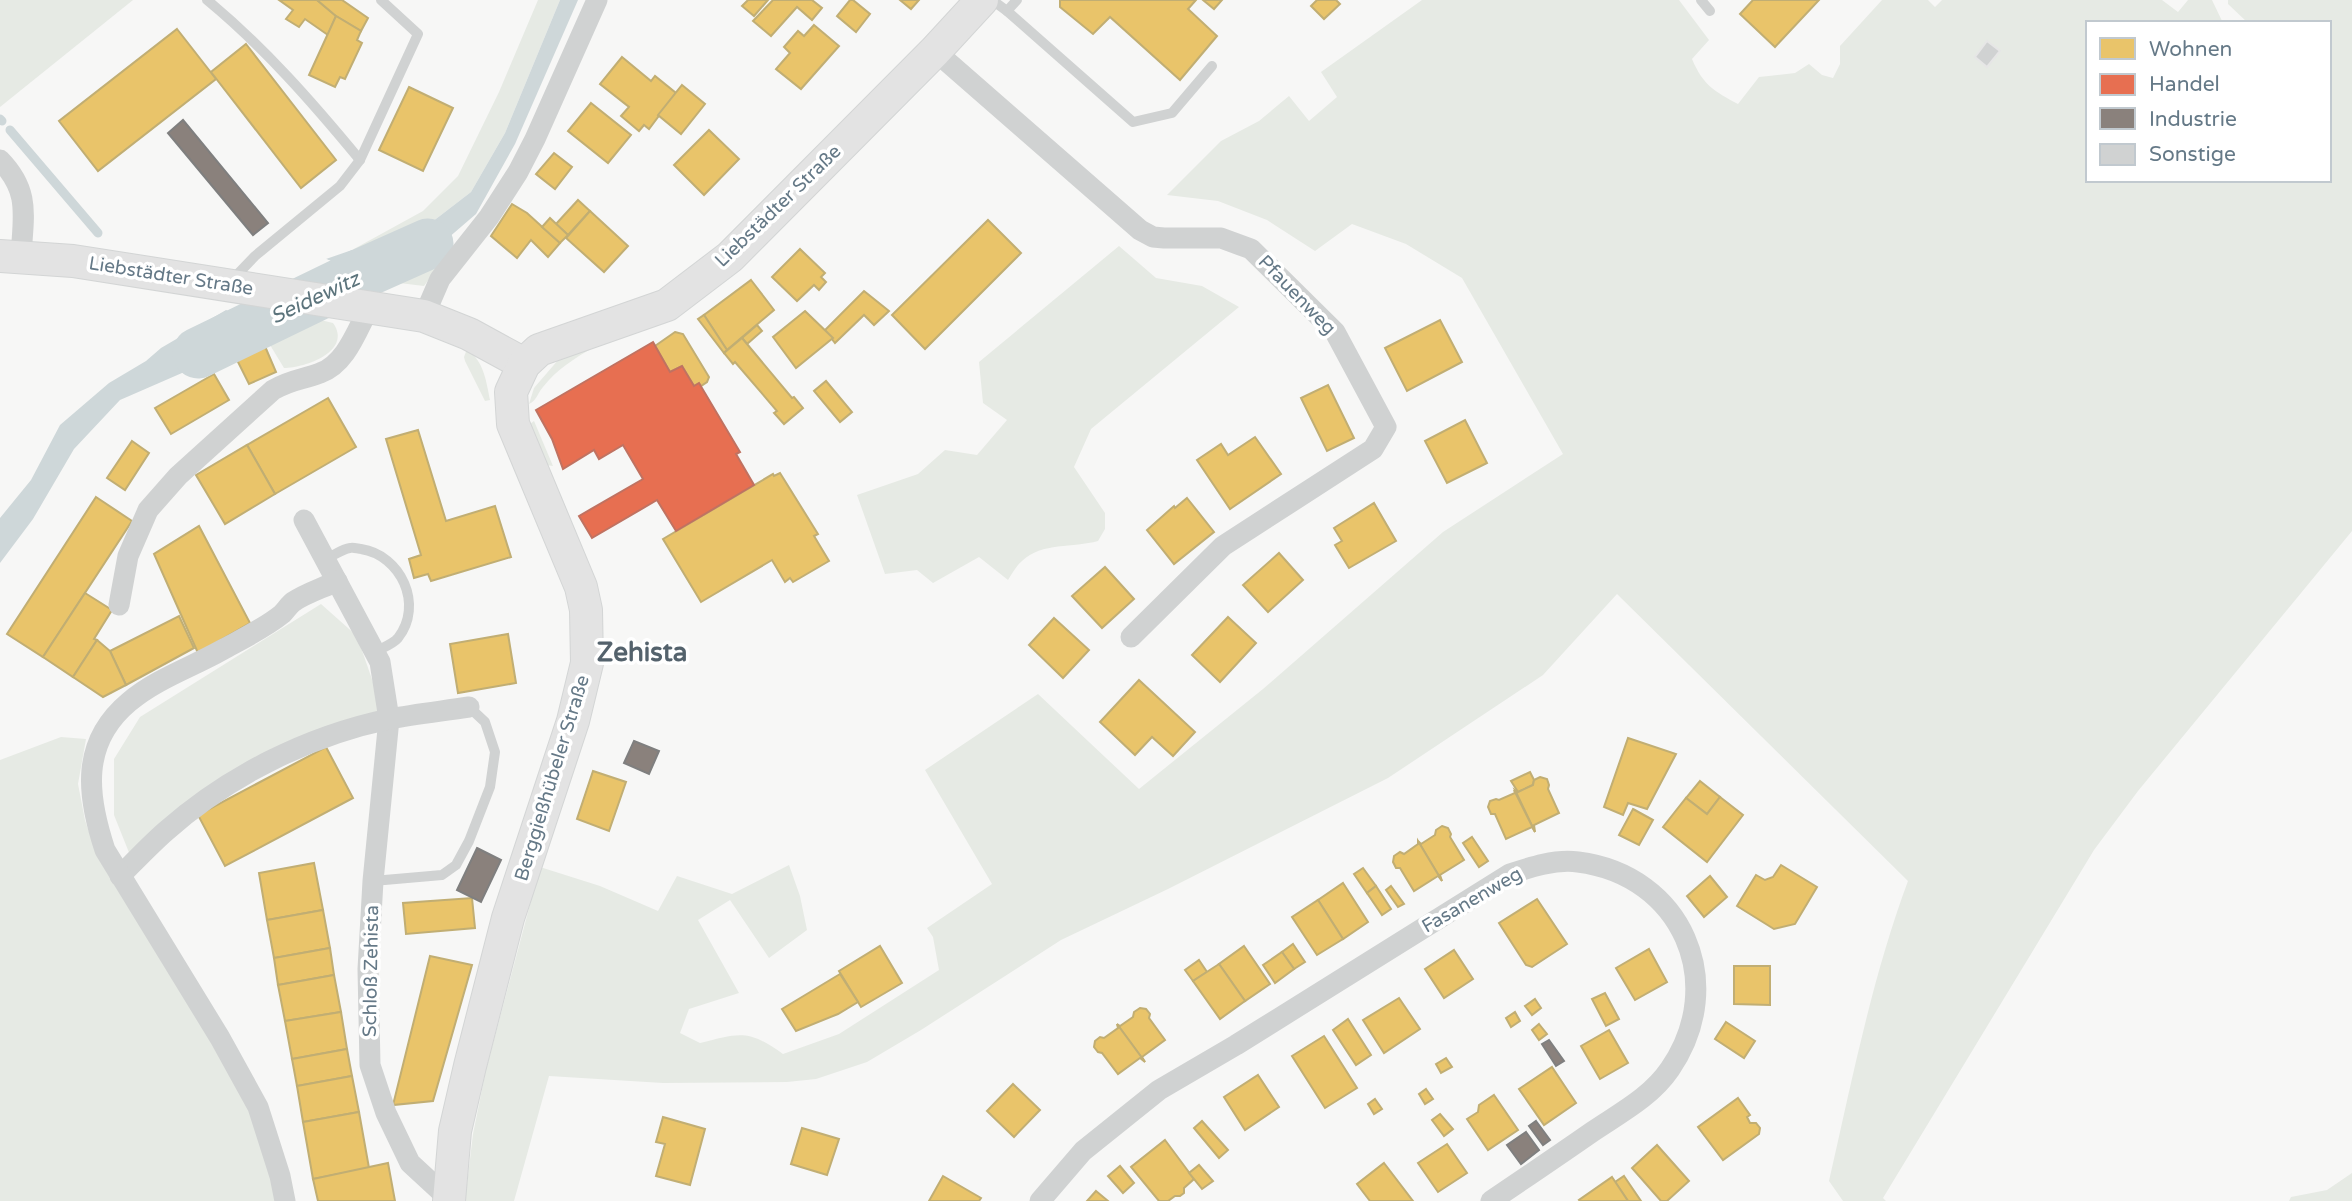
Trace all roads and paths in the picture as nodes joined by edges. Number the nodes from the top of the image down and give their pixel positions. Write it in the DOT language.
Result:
graph roads {
  1 [pos="207,0"];
  2 [pos="381,0"];
  3 [pos="597,0"];
  4 [pos="992,0"];
  5 [pos="1017,0"];
  6 [pos="1701,0"];
  7 [pos="994,6"];
  8 [pos="1710,11"];
  9 [pos="935,51"];
  10 [pos="1212,66"];
  11 [pos="0,159"];
  12 [pos="360,160"];
  13 [pos="11,256"];
  14 [pos="240,286"];
  15 [pos="356,305"];
  16 [pos="424,316"];
  17 [pos="524,364"];
  18 [pos="304,520"];
  19 [pos="325,559"];
  20 [pos="337,581"];
  21 [pos="119,605"];
  22 [pos="1130,637"];
  23 [pos="375,652"];
  24 [pos="469,707"];
  25 [pos="389,719"];
  26 [pos="121,876"];
  27 [pos="373,881"];
  28 [pos="449,1200"];
  29 [pos="285,1201"];
  30 [pos="1040,1201"];
  31 [pos="1491,1201"];
  1 -- 12 [label="lane"];
  2 -- 12 [label="lane"];
  3 -- 16 [label="street"];
  4 -- 7 [label="lane"];
  5 -- 7 [label="lane"];
  6 -- 8 [label="lane"];
  7 -- 9 [label="main road, Liebstädter Straße"];
  7 -- 10 [label="lane"];
  9 -- 17 [label="main road, Liebstädter Straße"];
  9 -- 22 [label="street, Pfauenweg"];
  11 -- 13 [label="street"];
  12 -- 14 [label="lane"];
  13 -- 14 [label="main road, Liebstädter Straße"];
  14 -- 15 [label="main road, Liebstädter Straße"];
  15 -- 16 [label="main road, Liebstädter Straße"];
  15 -- 21 [label="street"];
  16 -- 17 [label="main road, Liebstädter Straße"];
  17 -- 28 [label="main road, Berggießhübeler Straße"];
  18 -- 19 [label="street, Schloß Zehista"];
  19 -- 20 [label="street, Schloß Zehista"];
  19 -- 23 [label="lane"];
  20 -- 23 [label="street, Schloß Zehista"];
  20 -- 26 [label="street"];
  23 -- 25 [label="street, Schloß Zehista"];
  24 -- 25 [label="street"];
  24 -- 27 [label="lane"];
  25 -- 26 [label="street"];
  25 -- 27 [label="street, Schloß Zehista"];
  26 -- 29 [label="street"];
  27 -- 28 [label="street, Schloß Zehista"];
  30 -- 31 [label="street, Fasanenweg"];
}
